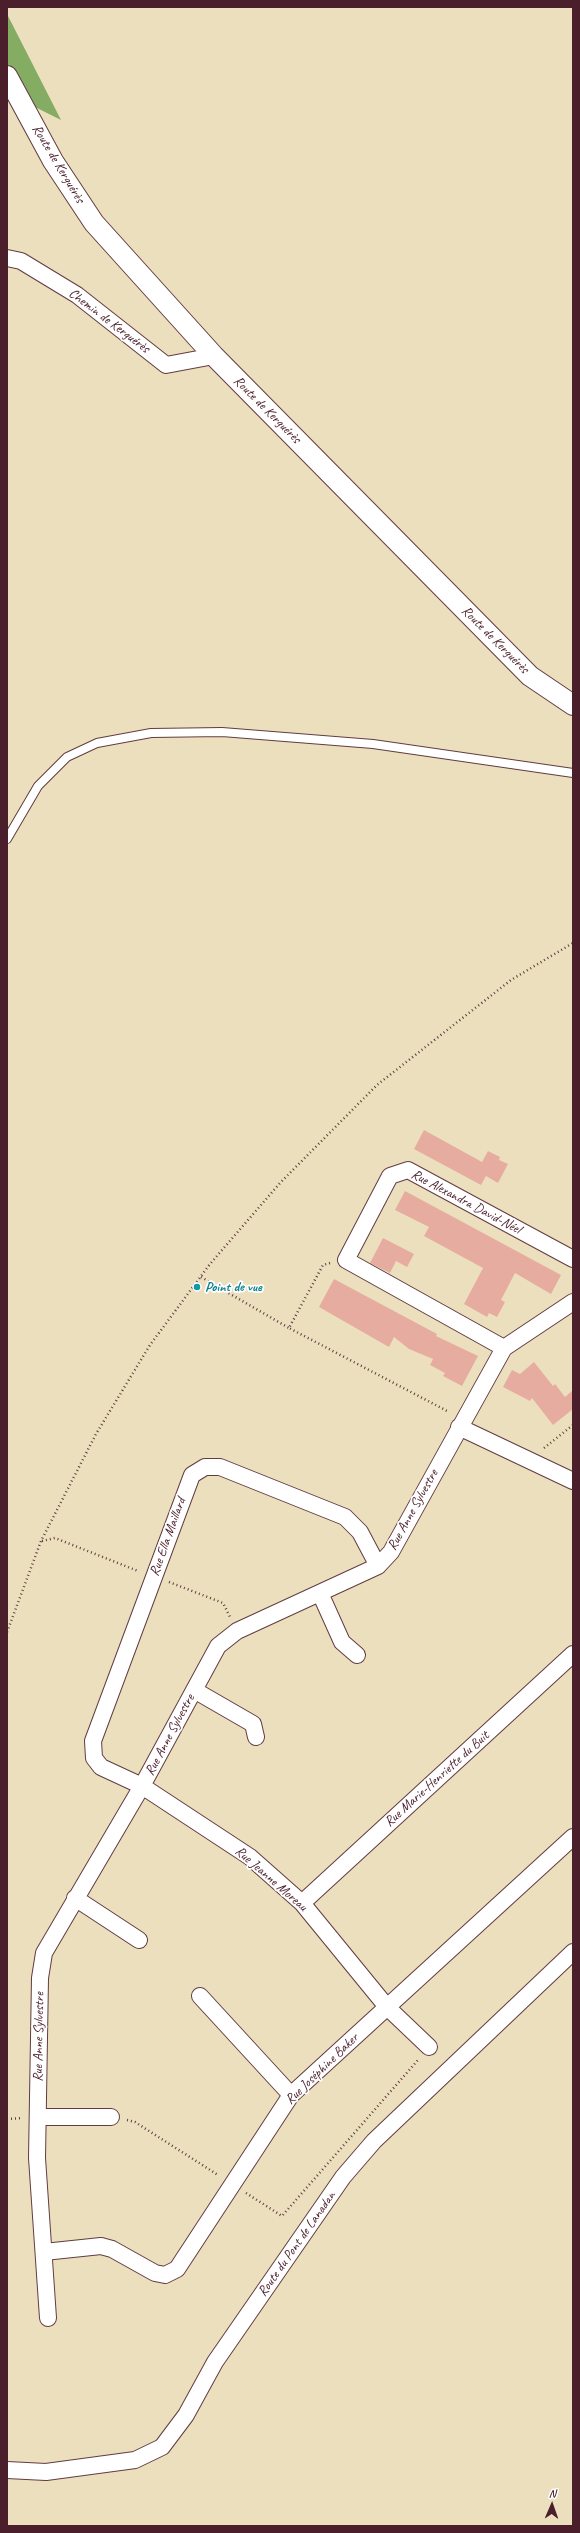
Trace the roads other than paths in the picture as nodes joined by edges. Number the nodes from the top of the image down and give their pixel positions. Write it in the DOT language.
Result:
graph roads {
  1 [pos="7,76"];
  2 [pos="7,258"];
  3 [pos="214,356"];
  4 [pos="573,705"];
  5 [pos="573,773"];
  6 [pos="7,839"];
  7 [pos="573,1259"];
  8 [pos="573,1302"];
  9 [pos="504,1348"];
  10 [pos="461,1423"];
  11 [pos="573,1481"];
  12 [pos="378,1566"];
  13 [pos="320,1593"];
  14 [pos="573,1654"];
  15 [pos="357,1655"];
  16 [pos="194,1690"];
  17 [pos="256,1736"];
  18 [pos="142,1786"];
  19 [pos="573,1837"];
  20 [pos="75,1898"];
  21 [pos="302,1903"];
  22 [pos="139,1940"];
  23 [pos="573,1952"];
  24 [pos="200,1996"];
  25 [pos="387,2008"];
  26 [pos="428,2047"];
  27 [pos="291,2095"];
  28 [pos="38,2117"];
  29 [pos="111,2117"];
  30 [pos="44,2252"];
  31 [pos="48,2318"];
  32 [pos="7,2470"];
  1 -- 3 [label="street, Route de Kerguérès"];
  2 -- 3 [label="street, Chemin de Kerguérès"];
  3 -- 4 [label="street, Route de Kerguérès"];
  5 -- 6 [label="lane"];
  7 -- 9 [label="street, Rue Alexandra David-Néel"];
  8 -- 9 [label="street, Rue Anne Sylvestre"];
  9 -- 10 [label="street, Rue Anne Sylvestre"];
  10 -- 11 [label="street"];
  10 -- 12 [label="street, Rue Anne Sylvestre"];
  12 -- 13 [label="street, Rue Anne Sylvestre"];
  12 -- 18 [label="street, Rue Ella Maillard"];
  13 -- 15 [label="street"];
  13 -- 16 [label="street, Rue Anne Sylvestre"];
  14 -- 21 [label="street, Rue Marie-Henriette du Buit"];
  16 -- 17 [label="street"];
  16 -- 18 [label="street, Rue Anne Sylvestre"];
  18 -- 20 [label="street, Rue Anne Sylvestre"];
  18 -- 21 [label="street, Rue Jeanne Moreau"];
  19 -- 25 [label="street, Rue Joséphine Baker"];
  20 -- 22 [label="street"];
  20 -- 28 [label="street, Rue Anne Sylvestre"];
  21 -- 25 [label="street, Rue Jeanne Moreau"];
  23 -- 32 [label="street, Route du Pont de Lanadan"];
  24 -- 27 [label="street"];
  25 -- 26 [label="street, Rue Jeanne Moreau"];
  25 -- 27 [label="street, Rue Joséphine Baker"];
  27 -- 30 [label="street, Rue Joséphine Baker"];
  28 -- 29 [label="street"];
  28 -- 30 [label="street, Rue Anne Sylvestre"];
  30 -- 31 [label="street, Rue Anne Sylvestre"];
}
